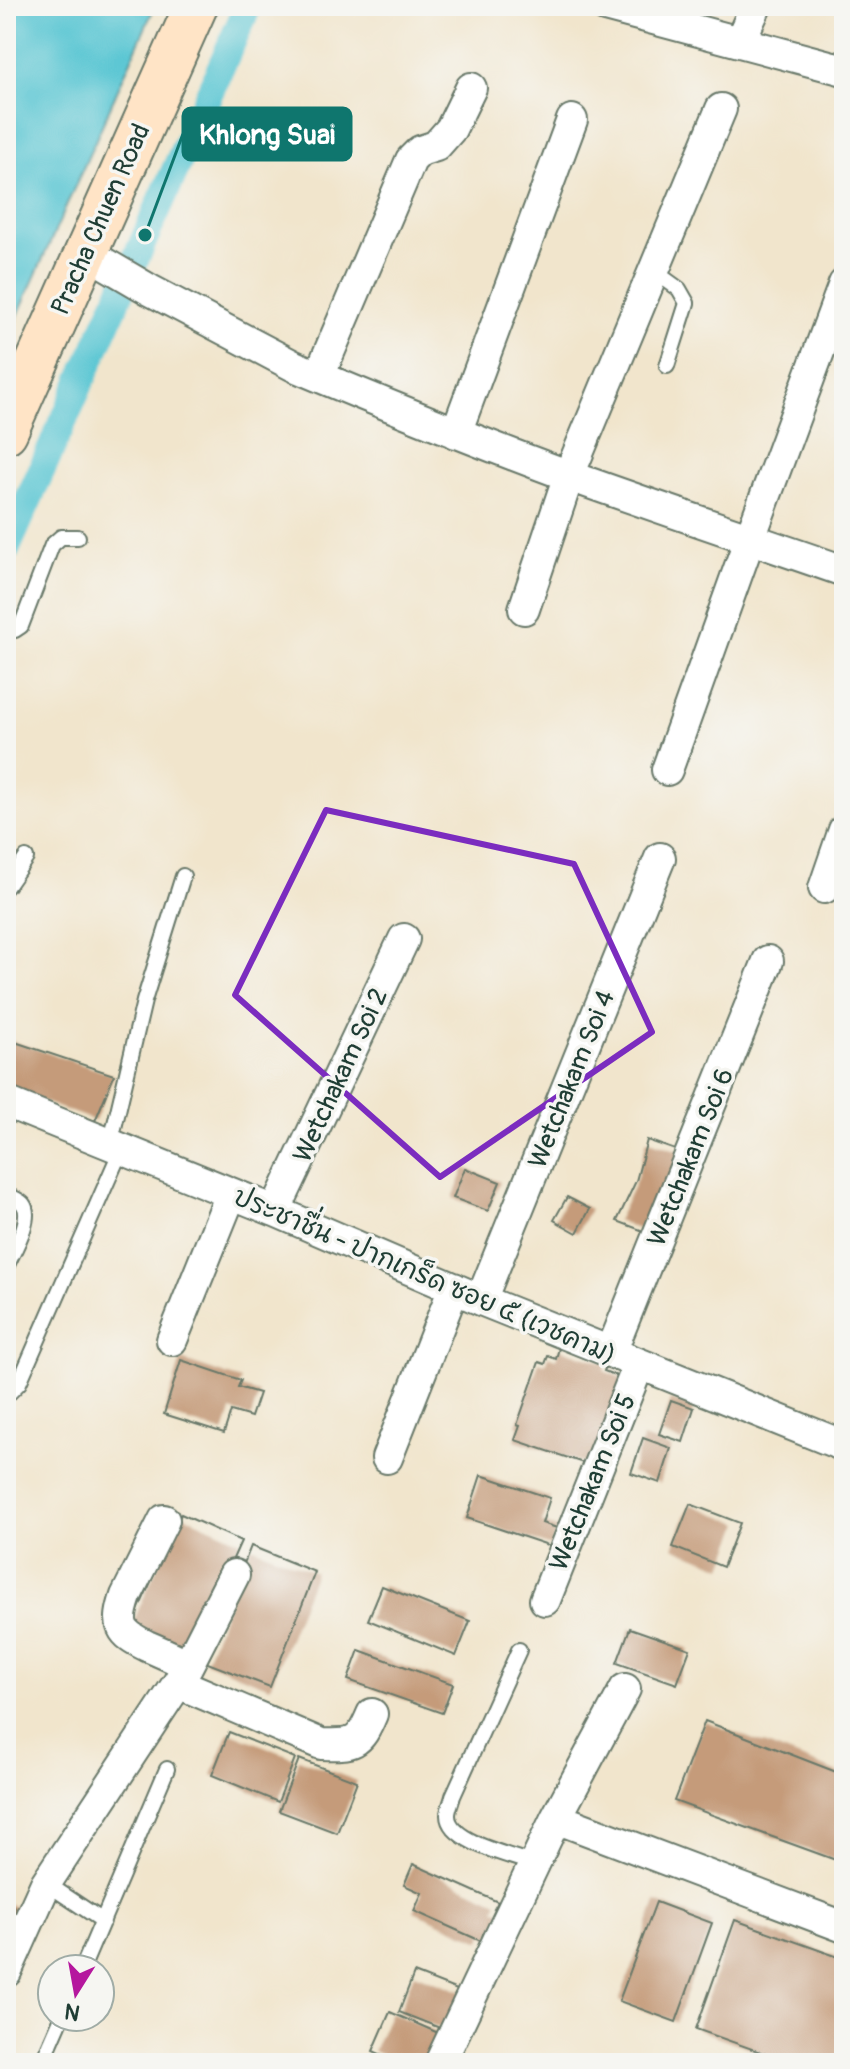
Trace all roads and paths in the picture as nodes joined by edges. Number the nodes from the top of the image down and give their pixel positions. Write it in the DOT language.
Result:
graph roads {
  1 [pos="196,6"];
  2 [pos="605,6"];
  3 [pos="756,6"];
  4 [pos="740,41"];
  5 [pos="844,70"];
  6 [pos="471,88"];
  7 [pos="721,109"];
  8 [pos="572,120"];
  9 [pos="92,255"];
  10 [pos="654,271"];
  11 [pos="844,284"];
  12 [pos="667,366"];
  13 [pos="319,376"];
  14 [pos="6,432"];
  15 [pos="456,433"];
  16 [pos="569,475"];
  17 [pos="78,537"];
  18 [pos="750,538"];
  19 [pos="844,571"];
  20 [pos="524,609"];
  21 [pos="6,631"];
  22 [pos="667,770"];
  23 [pos="844,830"];
  24 [pos="26,858"];
  25 [pos="660,858"];
  26 [pos="183,876"];
  27 [pos="6,887"];
  28 [pos="824,888"];
  29 [pos="404,939"];
  30 [pos="768,961"];
  31 [pos="6,1102"];
  32 [pos="116,1147"];
  33 [pos="6,1194"];
  34 [pos="231,1194"];
  35 [pos="275,1211"];
  36 [pos="6,1267"];
  37 [pos="454,1288"];
  38 [pos="481,1300"];
  39 [pos="172,1340"];
  40 [pos="625,1358"];
  41 [pos="6,1396"];
  42 [pos="844,1446"];
  43 [pos="387,1458"];
  44 [pos="164,1520"];
  45 [pos="234,1575"];
  46 [pos="545,1600"];
  47 [pos="519,1650"];
  48 [pos="183,1674"];
  49 [pos="625,1689"];
  50 [pos="372,1714"];
  51 [pos="167,1769"];
  52 [pos="556,1818"];
  53 [pos="535,1864"];
  54 [pos="46,1883"];
  55 [pos="103,1921"];
  56 [pos="844,1927"];
  57 [pos="89,1953"];
  58 [pos="6,1972"];
  59 [pos="55,2033"];
  60 [pos="42,2063"];
  61 [pos="440,2063"];
  1 -- 9 [label="main road, Pracha Chuen Road"];
  2 -- 4 [label="street"];
  3 -- 4 [label="street"];
  4 -- 5 [label="street"];
  6 -- 13 [label="street"];
  7 -- 10 [label="street"];
  8 -- 15 [label="street"];
  9 -- 13 [label="street"];
  9 -- 14 [label="main road, Pracha Chuen Road"];
  10 -- 12 [label="lane"];
  10 -- 16 [label="street"];
  11 -- 18 [label="street"];
  13 -- 15 [label="street"];
  15 -- 16 [label="street"];
  16 -- 18 [label="street"];
  16 -- 20 [label="street"];
  17 -- 21 [label="lane"];
  18 -- 19 [label="street"];
  18 -- 22 [label="street"];
  23 -- 28 [label="street"];
  24 -- 27 [label="lane"];
  25 -- 38 [label="street, Wetchakam Soi 4"];
  26 -- 32 [label="lane"];
  29 -- 35 [label="street, Wetchakam Soi 2"];
  30 -- 40 [label="street, Wetchakam Soi 6"];
  31 -- 32 [label="street, ประชาชื่น - ปากเกร็ด ซอย ๕ (เวชคาม)"];
  32 -- 34 [label="street, ประชาชื่น - ปากเกร็ด ซอย ๕ (เวชคาม)"];
  32 -- 41 [label="lane"];
  33 -- 36 [label="lane"];
  34 -- 35 [label="street, ประชาชื่น - ปากเกร็ด ซอย ๕ (เวชคาม)"];
  34 -- 39 [label="street"];
  35 -- 37 [label="street, ประชาชื่น - ปากเกร็ด ซอย ๕ (เวชคาม)"];
  37 -- 38 [label="street, ประชาชื่น - ปากเกร็ด ซอย ๕ (เวชคาม)"];
  37 -- 43 [label="street"];
  38 -- 40 [label="street, ประชาชื่น - ปากเกร็ด ซอย ๕ (เวชคาม)"];
  40 -- 42 [label="street, ประชาชื่น - ปากเกร็ด ซอย ๕ (เวชคาม)"];
  40 -- 46 [label="street, Wetchakam Soi 5"];
  44 -- 48 [label="street"];
  45 -- 48 [label="street"];
  47 -- 53 [label="lane"];
  48 -- 50 [label="street"];
  48 -- 54 [label="street"];
  49 -- 52 [label="street"];
  51 -- 55 [label="lane"];
  52 -- 53 [label="street"];
  52 -- 56 [label="street"];
  53 -- 61 [label="street"];
  54 -- 55 [label="lane"];
  54 -- 58 [label="street"];
  55 -- 57 [label="lane"];
  59 -- 60 [label="lane"];
}
